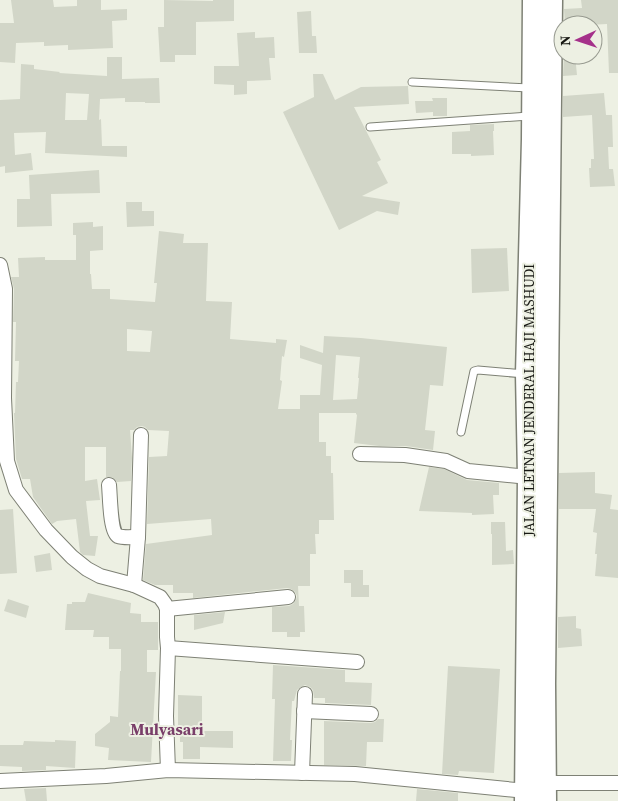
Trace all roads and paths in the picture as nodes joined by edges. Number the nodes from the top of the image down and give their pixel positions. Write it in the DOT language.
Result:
graph roads {
  1 [pos="534,0"];
  2 [pos="551,0"];
  3 [pos="412,82"];
  4 [pos="533,88"];
  5 [pos="532,116"];
  6 [pos="370,127"];
  7 [pos="541,139"];
  8 [pos="0,265"];
  9 [pos="2,289"];
  10 [pos="527,374"];
  11 [pos="461,432"];
  12 [pos="142,434"];
  13 [pos="360,454"];
  14 [pos="529,477"];
  15 [pos="109,485"];
  16 [pos="138,537"];
  17 [pos="134,585"];
  18 [pos="288,597"];
  19 [pos="167,609"];
  20 [pos="537,637"];
  21 [pos="168,648"];
  22 [pos="357,662"];
  23 [pos="305,694"];
  24 [pos="304,711"];
  25 [pos="371,714"];
  26 [pos="168,770"];
  27 [pos="302,773"];
  28 [pos="0,780"];
  29 [pos="618,783"];
  30 [pos="536,794"];
  1 -- 4 [label="main road, JALAN LETNAN JENDERAL HAJI MASHUDI"];
  2 -- 7 [label="main road, JALAN LETNAN JENDERAL HAJI MASHUDI"];
  3 -- 4 [label="lane"];
  4 -- 5 [label="main road, JALAN LETNAN JENDERAL HAJI MASHUDI"];
  5 -- 6 [label="lane"];
  5 -- 7 [label="main road, JALAN LETNAN JENDERAL HAJI MASHUDI"];
  7 -- 10 [label="main road, JALAN LETNAN JENDERAL HAJI MASHUDI"];
  7 -- 20 [label="main road, JALAN LETNAN JENDERAL HAJI MASHUDI"];
  8 -- 9 [label="street"];
  9 -- 17 [label="street"];
  10 -- 11 [label="lane"];
  10 -- 14 [label="main road, JALAN LETNAN JENDERAL HAJI MASHUDI"];
  12 -- 16 [label="street"];
  13 -- 14 [label="street"];
  14 -- 20 [label="main road, JALAN LETNAN JENDERAL HAJI MASHUDI"];
  15 -- 16 [label="street"];
  16 -- 17 [label="street"];
  17 -- 19 [label="street"];
  18 -- 19 [label="street"];
  19 -- 21 [label="street"];
  20 -- 30 [label="main road, JALAN LETNAN JENDERAL HAJI MASHUDI"];
  21 -- 22 [label="street"];
  21 -- 26 [label="street"];
  23 -- 24 [label="street"];
  24 -- 25 [label="street"];
  24 -- 27 [label="street"];
  26 -- 27 [label="street"];
  26 -- 28 [label="street"];
  27 -- 30 [label="street"];
  29 -- 30 [label="street"];
}
